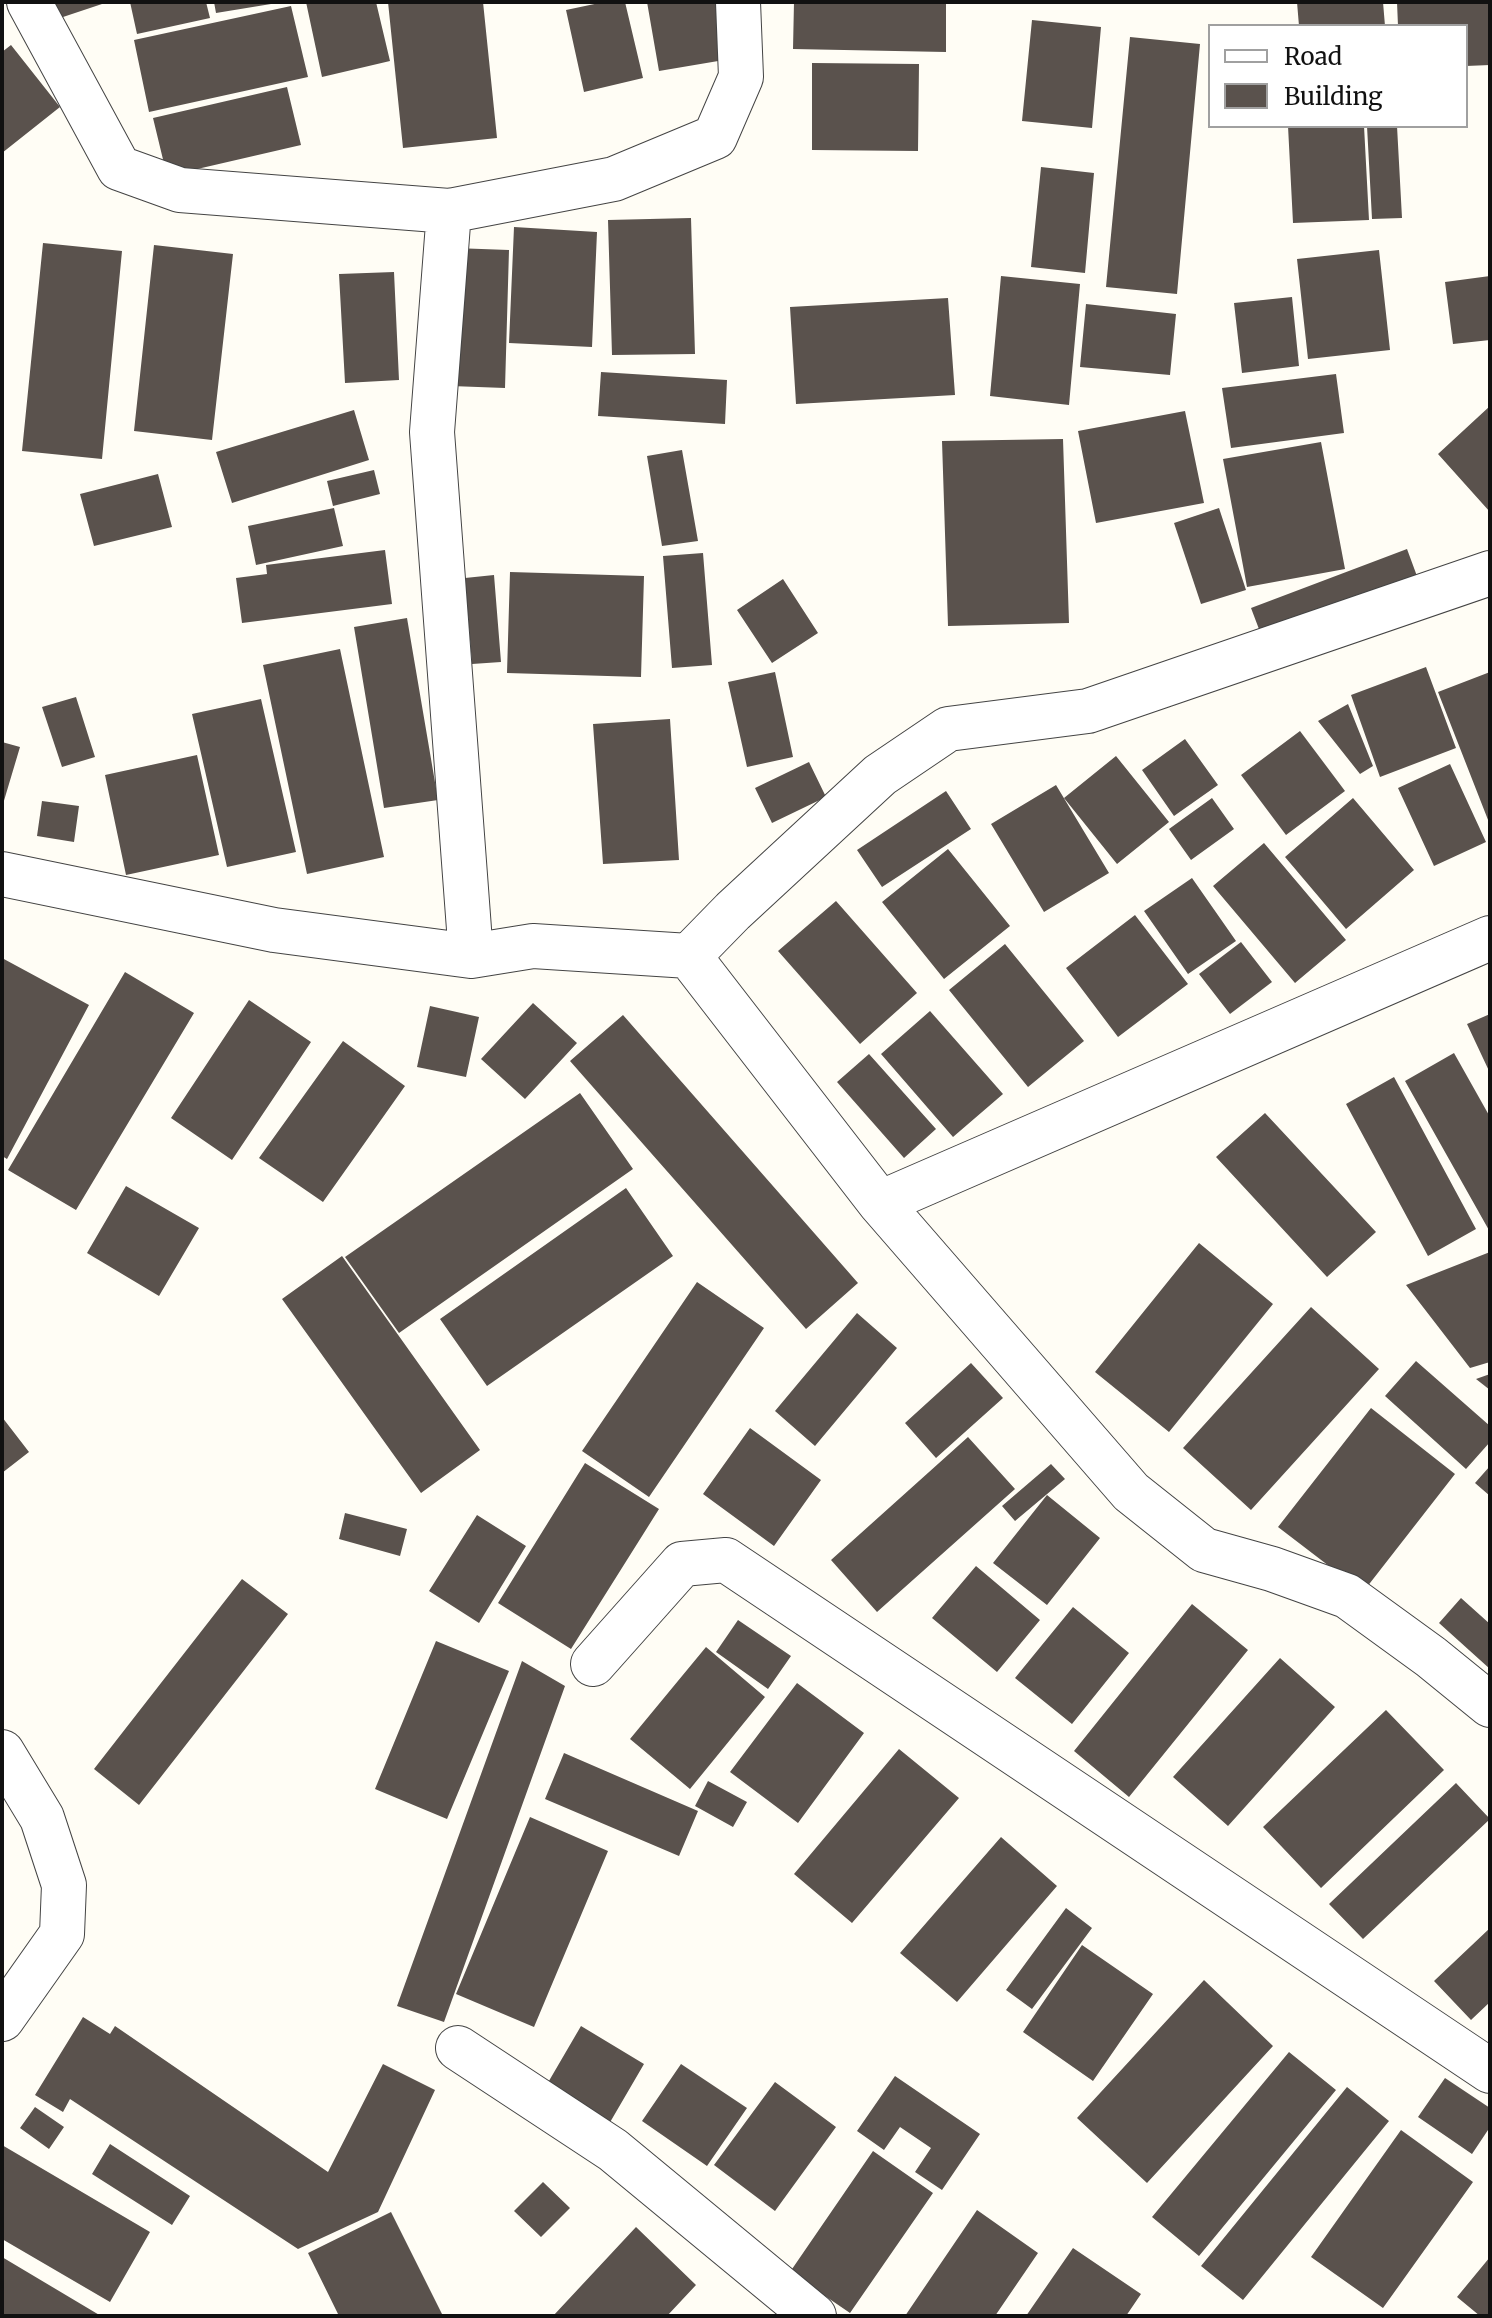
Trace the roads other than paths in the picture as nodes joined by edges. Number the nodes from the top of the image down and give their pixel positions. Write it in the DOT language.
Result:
graph roads {
  1 [pos="29,2"];
  2 [pos="738,2"];
  3 [pos="449,211"];
  4 [pos="1490,573"];
  5 [pos="2,874"];
  6 [pos="1490,938"];
  7 [pos="471,956"];
  8 [pos="689,956"];
  9 [pos="880,1203"];
  10 [pos="593,1664"];
  11 [pos="1490,1705"];
  12 [pos="2,1752"];
  13 [pos="2,2019"];
  14 [pos="458,2048"];
  15 [pos="1490,2071"];
  16 [pos="814,2316"];
  1 -- 3 [label="street"];
  2 -- 3 [label="street"];
  3 -- 7 [label="street"];
  4 -- 8 [label="street"];
  5 -- 7 [label="street"];
  6 -- 9 [label="street"];
  7 -- 8 [label="street"];
  8 -- 9 [label="street"];
  9 -- 11 [label="street"];
  10 -- 15 [label="street"];
  12 -- 13 [label="street"];
  14 -- 16 [label="street"];
}
